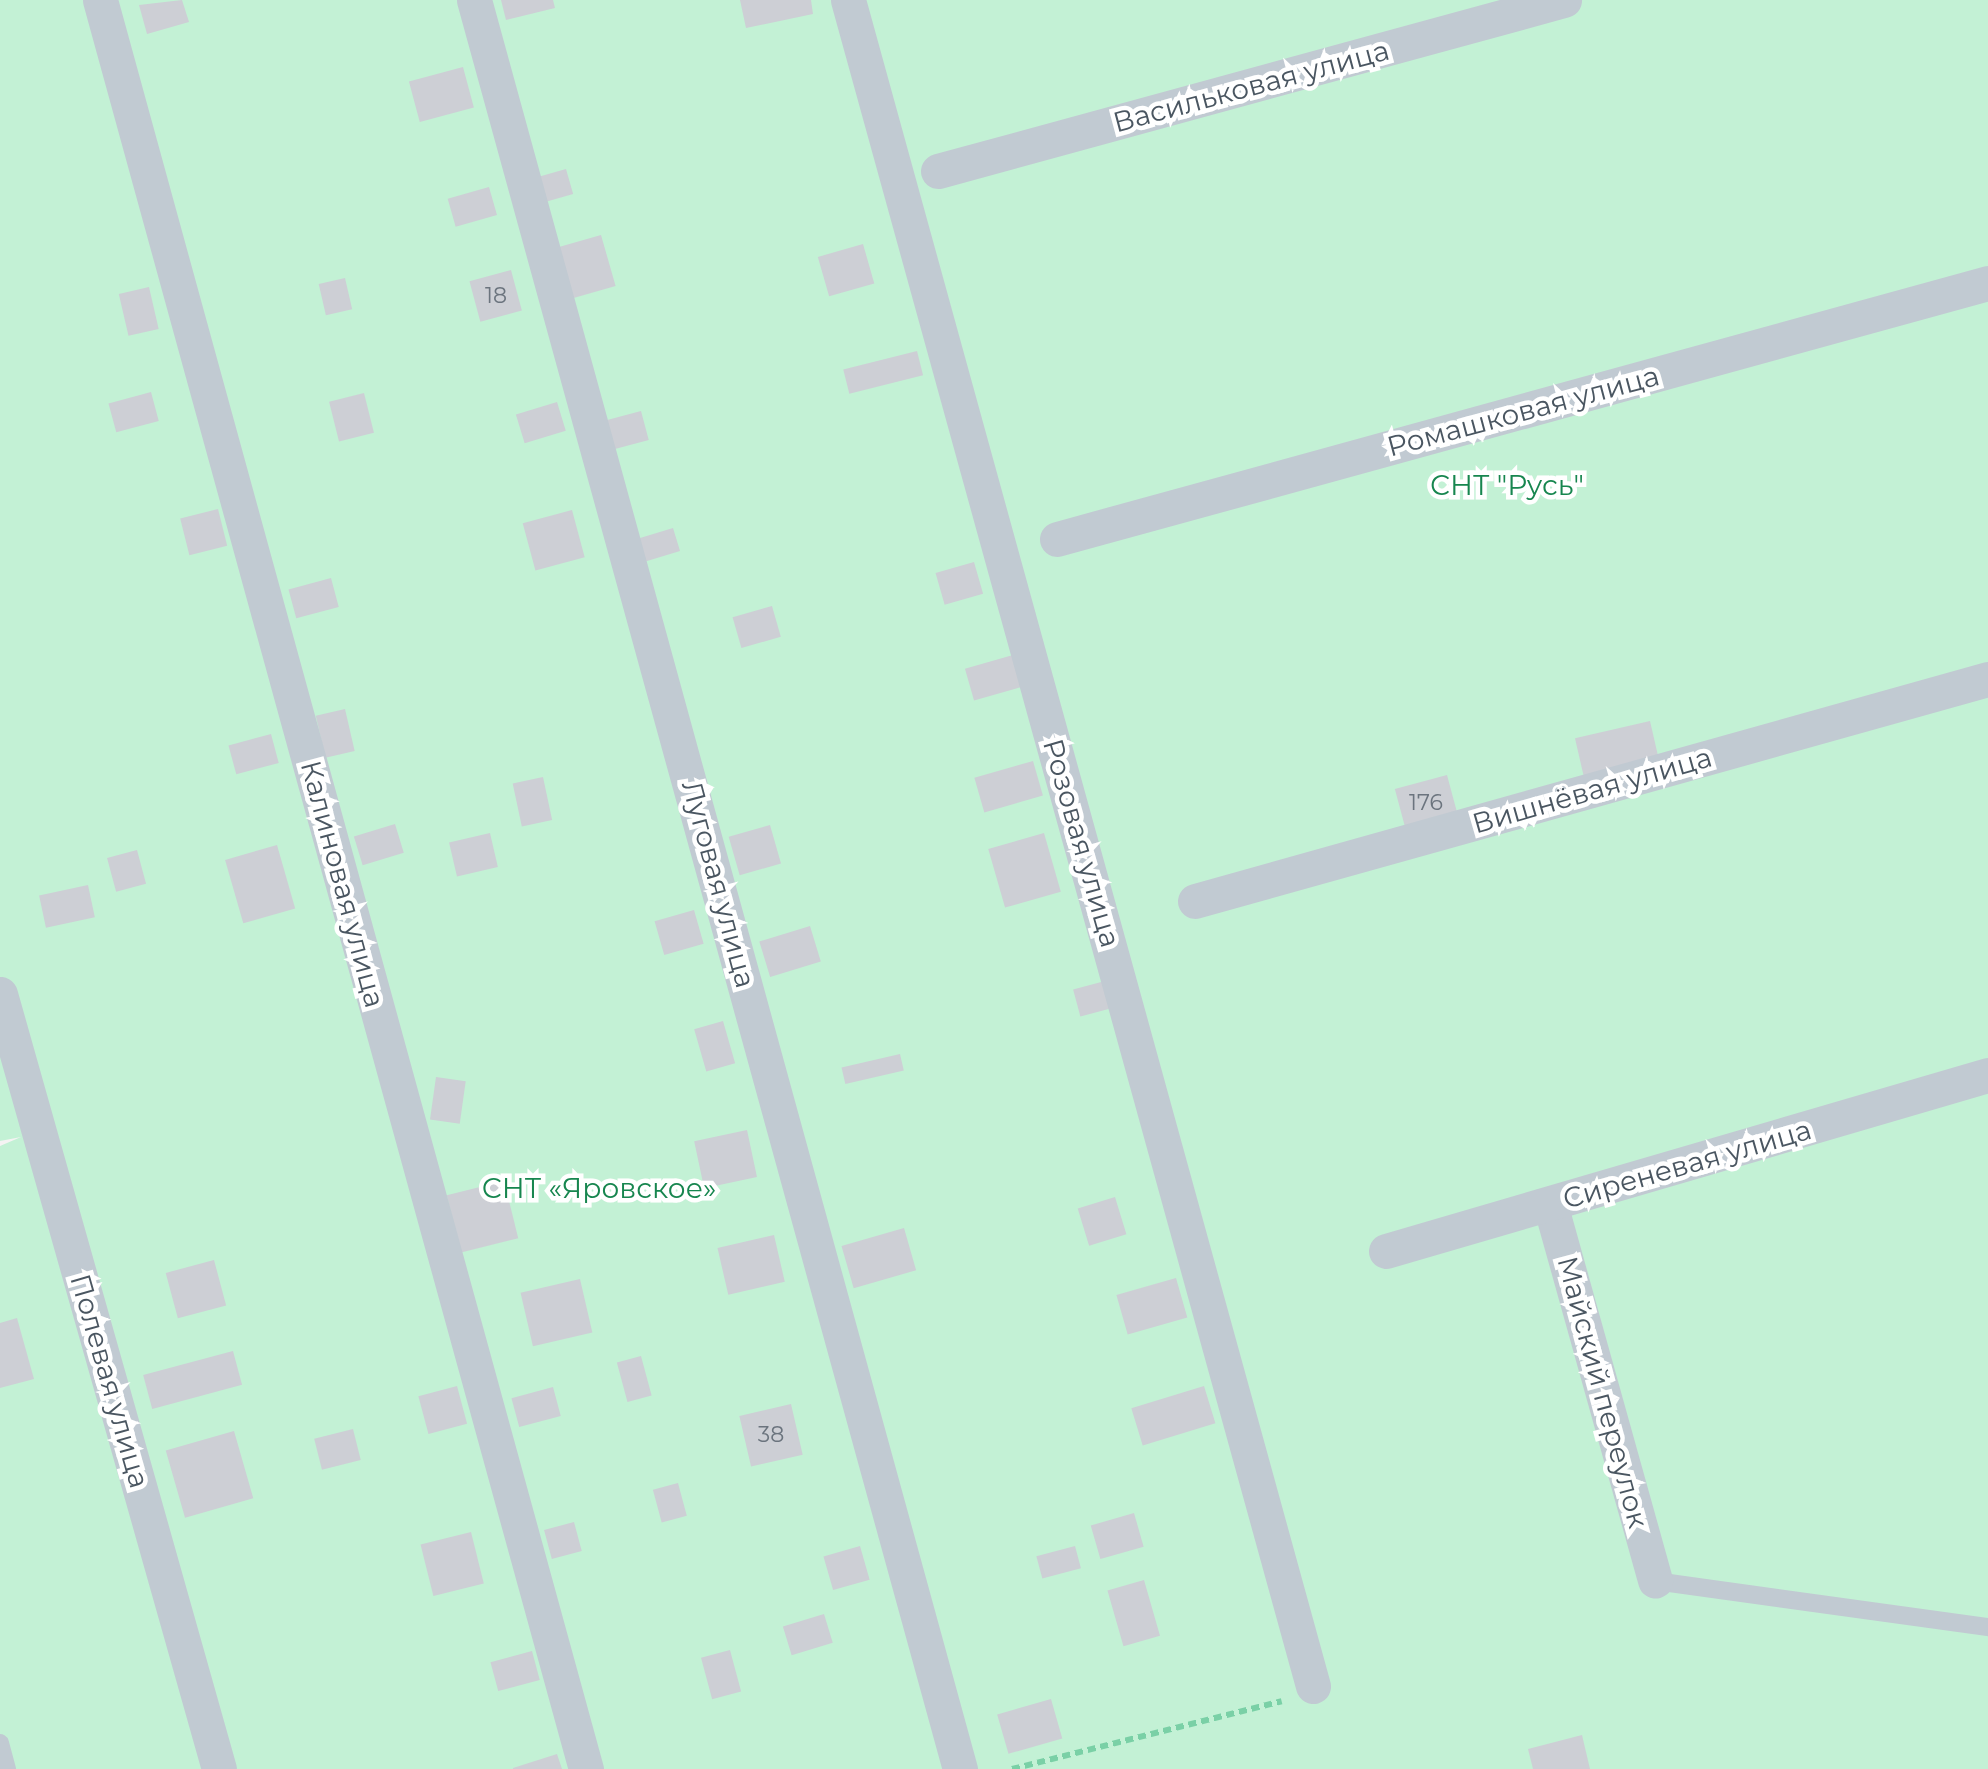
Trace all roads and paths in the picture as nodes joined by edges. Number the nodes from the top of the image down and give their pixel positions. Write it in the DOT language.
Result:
graph roads {
  1 [pos="100,0"];
  2 [pos="474,0"];
  3 [pos="848,0"];
  4 [pos="1564,0"];
  5 [pos="938,172"];
  6 [pos="1988,283"];
  7 [pos="1057,539"];
  8 [pos="1988,678"];
  9 [pos="1195,901"];
  10 [pos="0,994"];
  11 [pos="1988,1075"];
  12 [pos="1550,1204"];
  13 [pos="1386,1251"];
  14 [pos="1655,1580"];
  15 [pos="1988,1627"];
  16 [pos="1312,1686"];
  17 [pos="0,1744"];
  18 [pos="7,1769"];
  19 [pos="219,1769"];
  20 [pos="586,1769"];
  21 [pos="960,1769"];
  22 [pos="1012,1769"];
  1 -- 20 [label="street, Калиновая улица"];
  2 -- 21 [label="street, Луговая улица"];
  3 -- 16 [label="street, Розовая улица"];
  4 -- 5 [label="street, Васильковая улица"];
  6 -- 7 [label="street, Ромашковая улица"];
  8 -- 9 [label="street, Вишнёвая улица"];
  10 -- 19 [label="street, Полевая улица"];
  11 -- 12 [label="street, Сиреневая улица"];
  12 -- 13 [label="street, Сиреневая улица"];
  12 -- 14 [label="street, Майский переулок"];
  14 -- 15 [label="lane"];
  16 -- 22 [label="path"];
  17 -- 18 [label="lane"];
}
